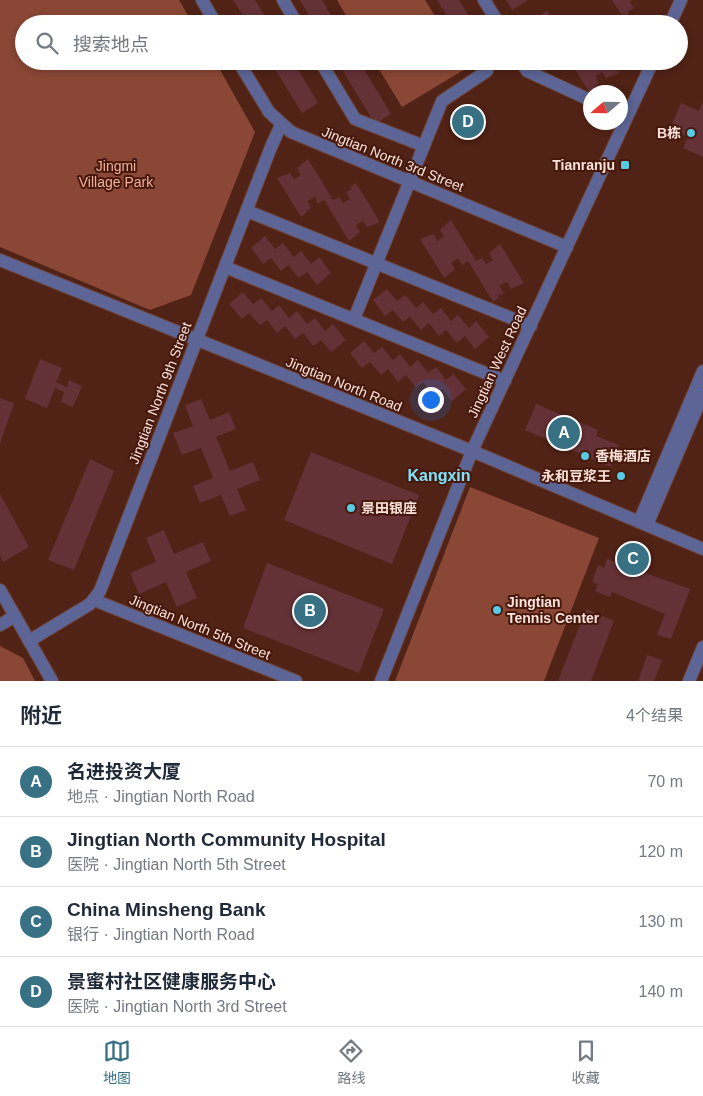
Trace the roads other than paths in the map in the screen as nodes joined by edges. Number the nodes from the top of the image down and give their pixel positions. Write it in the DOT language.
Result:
graph roads {
  1 [pos="202,0"];
  2 [pos="283,0"];
  3 [pos="484,0"];
  4 [pos="681,0"];
  5 [pos="211,15"];
  6 [pos="292,15"];
  7 [pos="493,15"];
  8 [pos="674,15"];
  9 [pos="243,70"];
  10 [pos="325,70"];
  11 [pos="527,70"];
  12 [pos="648,70"];
  13 [pos="487,71"];
  14 [pos="583,97"];
  15 [pos="628,108"];
  16 [pos="281,125"];
  17 [pos="618,130"];
  18 [pos="424,146"];
  19 [pos="409,182"];
  20 [pos="247,211"];
  21 [pos="568,247"];
  22 [pos="0,260"];
  23 [pos="376,264"];
  24 [pos="225,267"];
  25 [pos="354,319"];
  26 [pos="530,326"];
  27 [pos="197,341"];
  28 [pos="703,371"];
  29 [pos="505,380"];
  30 [pos="703,394"];
  31 [pos="472,451"];
  32 [pos="643,524"];
  33 [pos="703,549"];
  34 [pos="0,590"];
  35 [pos="94,600"];
  36 [pos="15,616"];
  37 [pos="0,625"];
  38 [pos="29,641"];
  39 [pos="703,647"];
  40 [pos="52,681"];
  41 [pos="296,681"];
  42 [pos="381,681"];
  43 [pos="689,681"];
  1 -- 5 [label="street"];
  2 -- 6 [label="street"];
  3 -- 7 [label="street"];
  4 -- 8 [label="street"];
  9 -- 16 [label="street, Jingtian North 3rd Street"];
  10 -- 18 [label="street"];
  11 -- 14 [label="street"];
  12 -- 15 [label="street, Jingtian West Road"];
  13 -- 18 [label="street"];
  16 -- 19 [label="street, Jingtian North 3rd Street"];
  16 -- 20 [label="street, Jingtian North 9th Street"];
  17 -- 21 [label="street, Jingtian West Road"];
  18 -- 19 [label="street"];
  19 -- 21 [label="street, Jingtian North 3rd Street"];
  19 -- 23 [label="street"];
  20 -- 23 [label="street"];
  20 -- 24 [label="street, Jingtian North 9th Street"];
  21 -- 26 [label="street, Jingtian West Road"];
  22 -- 27 [label="street, Jingtian North Road"];
  23 -- 25 [label="street"];
  23 -- 26 [label="street"];
  24 -- 25 [label="street"];
  24 -- 27 [label="street, Jingtian North 9th Street"];
  25 -- 29 [label="street"];
  26 -- 29 [label="street, Jingtian West Road"];
  27 -- 31 [label="street, Jingtian North Road"];
  27 -- 35 [label="street, Jingtian North 9th Street"];
  28 -- 32 [label="street"];
  29 -- 31 [label="street, Jingtian West Road"];
  30 -- 32 [label="street"];
  31 -- 32 [label="street, Jingtian North Road"];
  31 -- 42 [label="street, Jingtian West Road"];
  32 -- 33 [label="street, Jingtian North Road"];
  34 -- 36 [label="street"];
  35 -- 38 [label="street, Jingtian North 9th Street"];
  35 -- 41 [label="street, Jingtian North 5th Street"];
  36 -- 37 [label="street"];
  36 -- 38 [label="street"];
  38 -- 40 [label="street"];
  39 -- 43 [label="street"];
}
